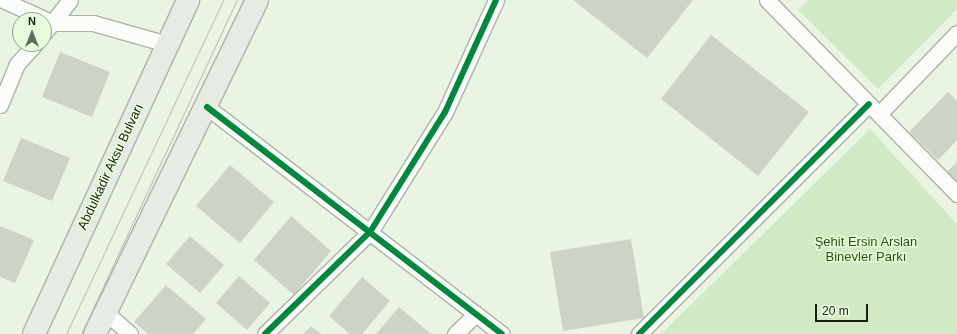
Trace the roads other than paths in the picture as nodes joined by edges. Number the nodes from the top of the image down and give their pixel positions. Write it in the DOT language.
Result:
graph roads {
  1 [pos="2,0"];
  2 [pos="70,0"];
  3 [pos="188,0"];
  4 [pos="257,0"];
  5 [pos="496,0"];
  6 [pos="774,2"];
  7 [pos="22,12"];
  8 [pos="52,23"];
  9 [pos="52,28"];
  10 [pos="957,33"];
  11 [pos="167,44"];
  12 [pos="28,52"];
  13 [pos="0,105"];
  14 [pos="207,106"];
  15 [pos="874,109"];
  16 [pos="957,194"];
  17 [pos="370,232"];
  18 [pos="105,312"];
  19 [pos="476,314"];
  20 [pos="34,334"];
  21 [pos="95,334"];
  22 [pos="130,334"];
  23 [pos="265,334"];
  24 [pos="455,334"];
  25 [pos="502,334"];
  26 [pos="639,334"];
  1 -- 7 [label="street"];
  2 -- 8 [label="street"];
  3 -- 11 [label="main road, Abdulkadir Aksu Bulvarı"];
  4 -- 14 [label="main road"];
  5 -- 17 [label="street"];
  6 -- 15 [label="street"];
  9 -- 11 [label="street"];
  10 -- 15 [label="street"];
  11 -- 20 [label="main road, Abdulkadir Aksu Bulvarı"];
  12 -- 13 [label="street"];
  14 -- 17 [label="street"];
  14 -- 18 [label="main road"];
  15 -- 16 [label="street"];
  15 -- 26 [label="street"];
  17 -- 19 [label="street"];
  17 -- 23 [label="street"];
  18 -- 21 [label="main road"];
  18 -- 22 [label="street"];
  19 -- 24 [label="street"];
  19 -- 25 [label="street"];
}
